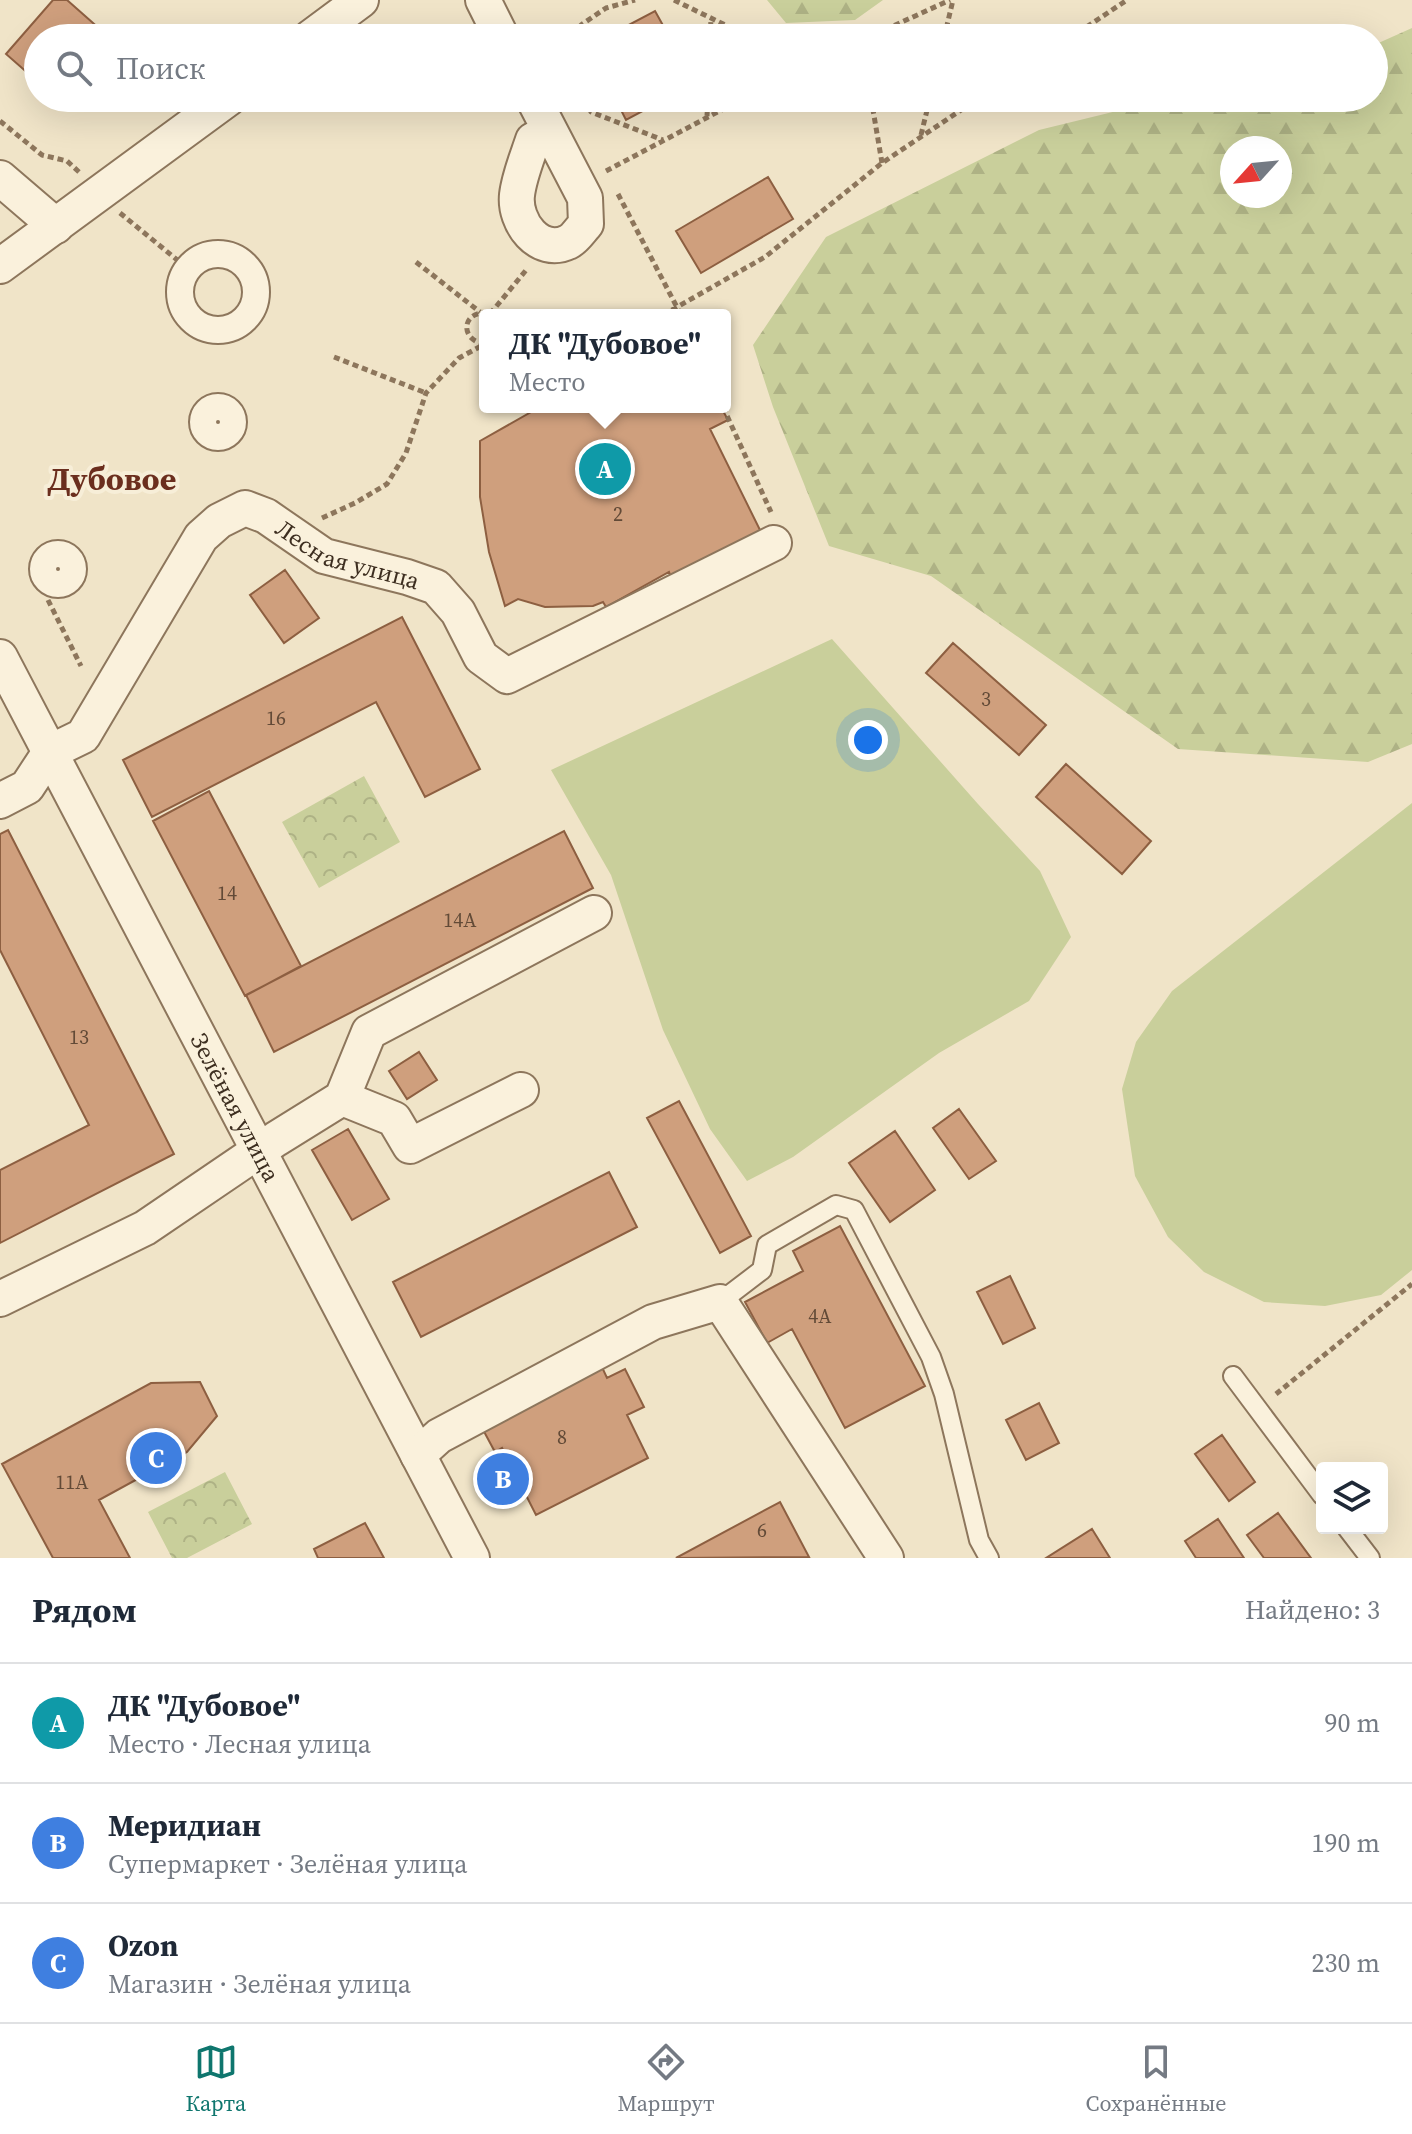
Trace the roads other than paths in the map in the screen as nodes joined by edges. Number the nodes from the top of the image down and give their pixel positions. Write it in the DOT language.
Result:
graph roads {
  1 [pos="361,0"];
  2 [pos="483,0"];
  3 [pos="329,24"];
  4 [pos="495,24"];
  5 [pos="210,112"];
  6 [pos="540,112"];
  7 [pos="550,131"];
  8 [pos="0,178"];
  9 [pos="56,226"];
  10 [pos="0,266"];
  11 [pos="774,543"];
  12 [pos="0,657"];
  13 [pos="50,752"];
  14 [pos="0,801"];
  15 [pos="594,913"];
  16 [pos="521,1090"];
  17 [pos="342,1098"];
  18 [pos="258,1152"];
  19 [pos="0,1299"];
  20 [pos="720,1302"];
  21 [pos="1233,1376"];
  22 [pos="418,1455"];
  23 [pos="1316,1487"];
  24 [pos="1352,1534"];
  25 [pos="472,1558"];
  26 [pos="886,1558"];
  27 [pos="989,1558"];
  28 [pos="1370,1558"];
  1 -- 3 [label="street"];
  2 -- 4 [label="street"];
  5 -- 9 [label="street"];
  6 -- 7 [label="street"];
  8 -- 9 [label="street"];
  9 -- 10 [label="street"];
  11 -- 13 [label="street, Лесная улица"];
  12 -- 13 [label="street, Зелёная улица"];
  13 -- 14 [label="street, Лесная улица"];
  13 -- 18 [label="street, Зелёная улица"];
  15 -- 17 [label="street"];
  16 -- 17 [label="street"];
  17 -- 18 [label="street"];
  18 -- 19 [label="street"];
  18 -- 22 [label="street, Зелёная улица"];
  20 -- 22 [label="street"];
  20 -- 26 [label="street"];
  20 -- 27 [label="lane"];
  21 -- 23 [label="lane"];
  22 -- 25 [label="street, Зелёная улица"];
  24 -- 28 [label="lane"];
}
